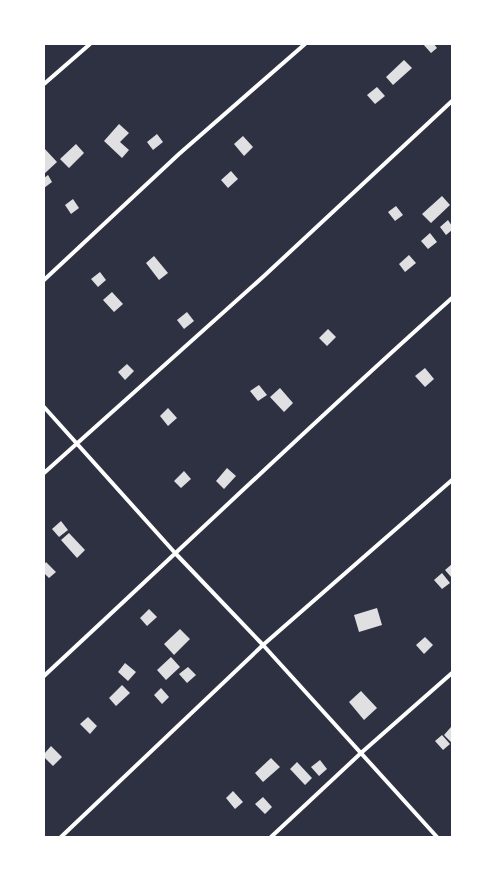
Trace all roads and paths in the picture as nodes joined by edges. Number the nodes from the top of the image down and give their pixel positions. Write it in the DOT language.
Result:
graph roads {
  1 [pos="90,44"];
  2 [pos="305,44"];
  3 [pos="44,84"];
  4 [pos="452,101"];
  5 [pos="44,280"];
  6 [pos="452,298"];
  7 [pos="44,407"];
  8 [pos="76,443"];
  9 [pos="44,473"];
  10 [pos="452,480"];
  11 [pos="176,554"];
  12 [pos="263,644"];
  13 [pos="452,673"];
  14 [pos="44,676"];
  15 [pos="361,753"];
  16 [pos="61,837"];
  17 [pos="271,837"];
  18 [pos="437,837"];
  1 -- 3 [label="street"];
  2 -- 5 [label="street"];
  4 -- 8 [label="street"];
  6 -- 11 [label="street"];
  7 -- 8 [label="street"];
  8 -- 9 [label="street"];
  8 -- 11 [label="street"];
  10 -- 12 [label="street"];
  11 -- 12 [label="street"];
  11 -- 14 [label="street"];
  12 -- 15 [label="street"];
  12 -- 16 [label="street"];
  13 -- 15 [label="street"];
  15 -- 17 [label="street"];
  15 -- 18 [label="street"];
}
